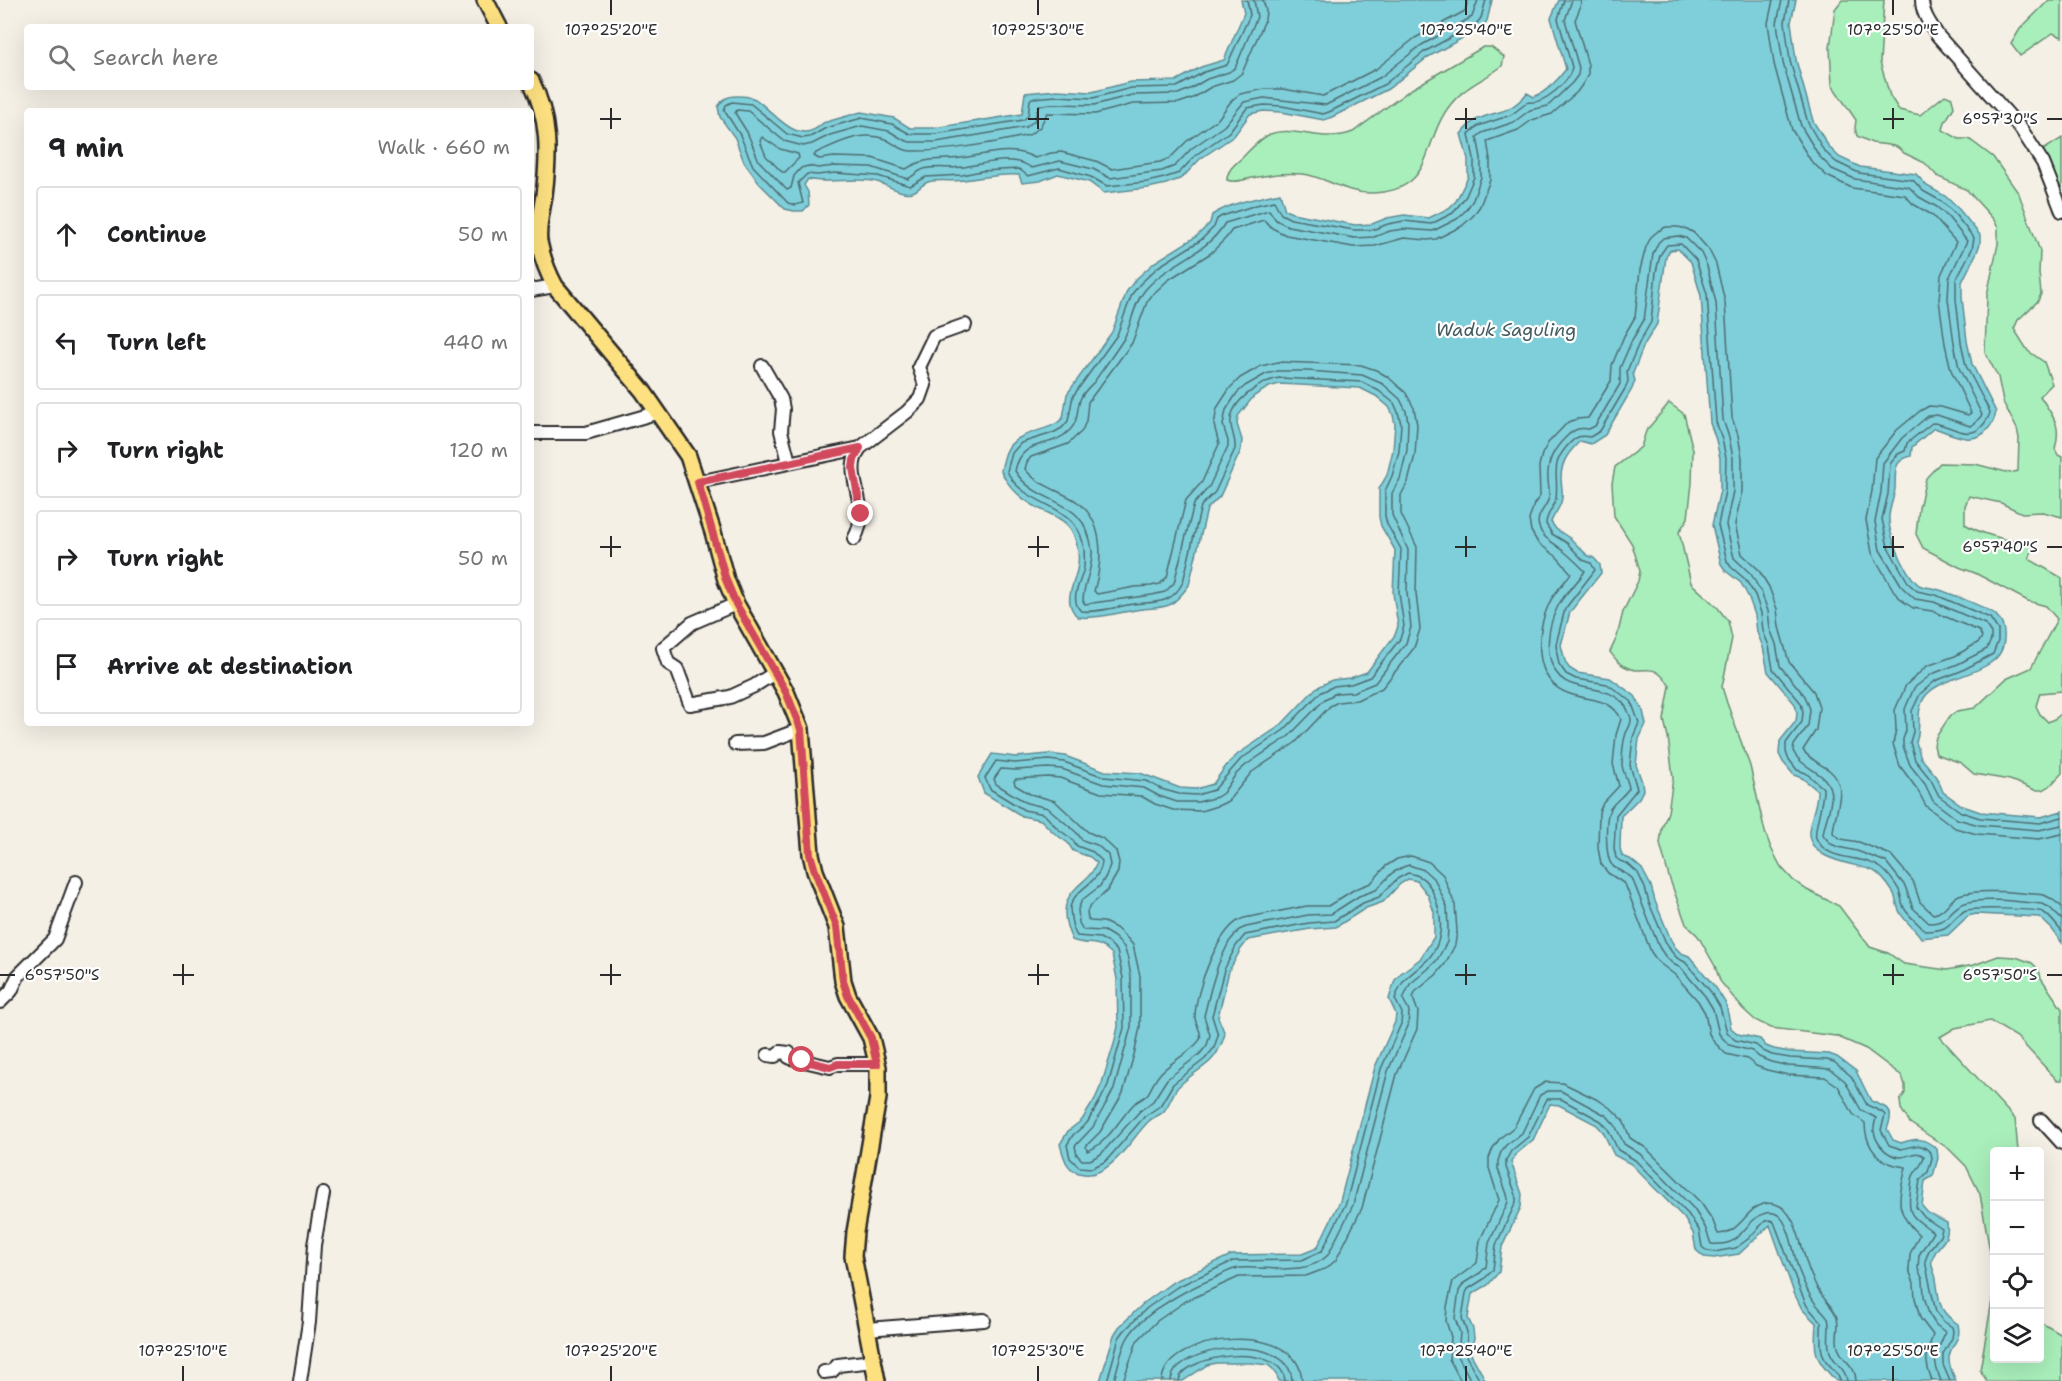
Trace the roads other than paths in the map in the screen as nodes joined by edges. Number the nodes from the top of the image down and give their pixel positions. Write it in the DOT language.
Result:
graph roads {
  1 [pos="485,0"];
  2 [pos="1922,0"];
  3 [pos="497,24"];
  4 [pos="534,87"];
  5 [pos="2062,211"];
  6 [pos="555,286"];
  7 [pos="534,290"];
  8 [pos="965,325"];
  9 [pos="762,366"];
  10 [pos="656,413"];
  11 [pos="534,433"];
  12 [pos="860,448"];
  13 [pos="789,462"];
  14 [pos="698,482"];
  15 [pos="854,539"];
  16 [pos="736,604"];
  17 [pos="776,672"];
  18 [pos="801,729"];
  19 [pos="735,744"];
  20 [pos="76,882"];
  21 [pos="0,1002"];
  22 [pos="768,1055"];
  23 [pos="877,1064"];
  24 [pos="2041,1120"];
  25 [pos="2062,1143"];
  26 [pos="323,1194"];
  27 [pos="984,1320"];
  28 [pos="867,1329"];
  29 [pos="873,1361"];
  30 [pos="824,1372"];
  31 [pos="300,1381"];
  32 [pos="877,1381"];
  1 -- 3 [label="main road"];
  2 -- 5 [label="street"];
  4 -- 6 [label="main road"];
  6 -- 7 [label="street"];
  6 -- 10 [label="main road"];
  8 -- 12 [label="street"];
  9 -- 13 [label="street"];
  10 -- 11 [label="street"];
  10 -- 14 [label="main road"];
  12 -- 13 [label="street"];
  12 -- 15 [label="street"];
  13 -- 14 [label="street"];
  14 -- 16 [label="main road"];
  16 -- 17 [label="main road"];
  16 -- 17 [label="street"];
  17 -- 18 [label="main road"];
  18 -- 19 [label="street"];
  18 -- 23 [label="main road"];
  20 -- 21 [label="street"];
  22 -- 23 [label="street"];
  23 -- 28 [label="main road"];
  24 -- 25 [label="street"];
  26 -- 31 [label="street"];
  27 -- 28 [label="street"];
  28 -- 29 [label="main road"];
  29 -- 30 [label="street"];
  29 -- 32 [label="main road"];
}
